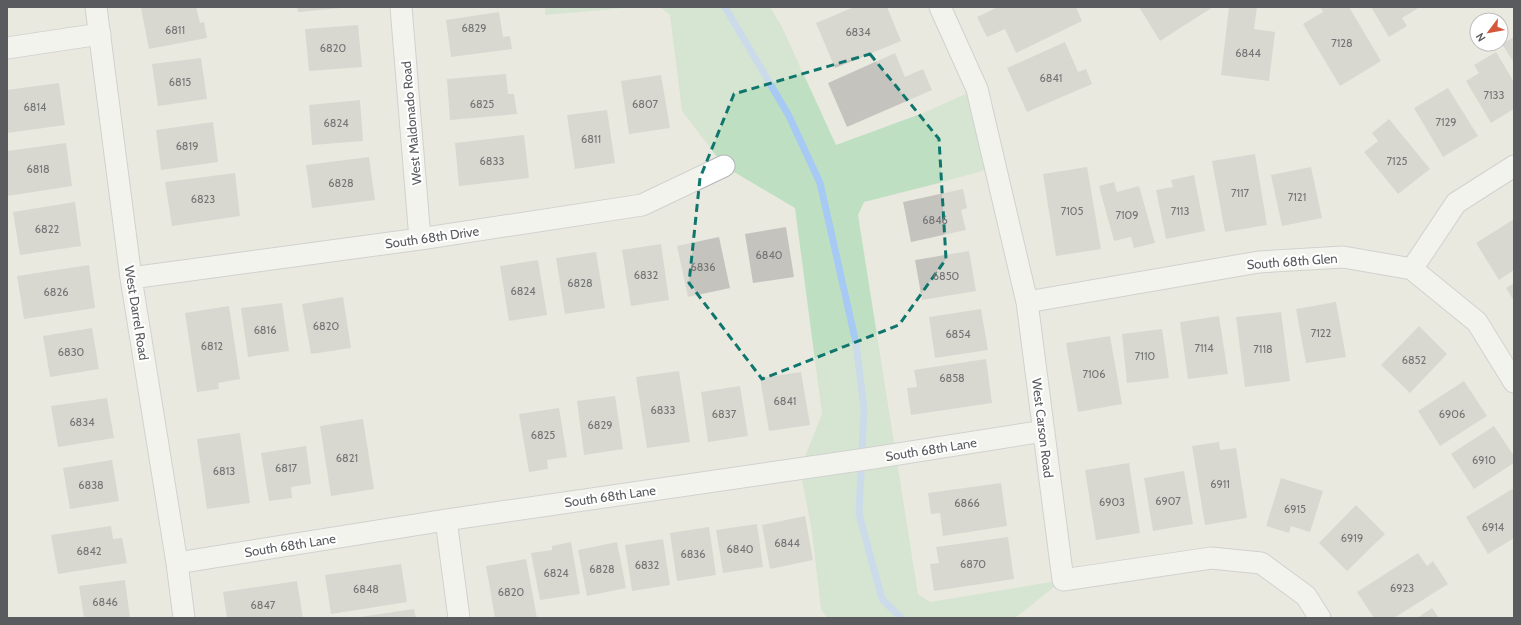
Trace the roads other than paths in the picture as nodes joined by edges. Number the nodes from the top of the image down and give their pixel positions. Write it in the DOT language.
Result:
graph roads {
  1 [pos="96,7"];
  2 [pos="401,7"];
  3 [pos="940,7"];
  4 [pos="100,34"];
  5 [pos="7,48"];
  6 [pos="724,166"];
  7 [pos="1514,166"];
  8 [pos="420,239"];
  9 [pos="1412,269"];
  10 [pos="131,278"];
  11 [pos="1027,302"];
  12 [pos="1514,382"];
  13 [pos="1044,431"];
  14 [pos="446,520"];
  15 [pos="177,563"];
  16 [pos="184,618"];
  17 [pos="459,618"];
  18 [pos="1320,618"];
  1 -- 4 [label="street, West Darrel Road"];
  2 -- 8 [label="street, West Maldonado Road"];
  3 -- 11 [label="street, West Carson Road"];
  4 -- 5 [label="street"];
  4 -- 10 [label="street, West Darrel Road"];
  6 -- 8 [label="street, South 68th Drive"];
  7 -- 9 [label="street"];
  8 -- 10 [label="street, South 68th Drive"];
  9 -- 11 [label="street, South 68th Glen"];
  9 -- 12 [label="street"];
  10 -- 15 [label="street, West Darrel Road"];
  11 -- 13 [label="street, West Carson Road"];
  13 -- 14 [label="street, South 68th Lane"];
  13 -- 18 [label="street, West Carson Road"];
  14 -- 15 [label="street, South 68th Lane"];
  14 -- 17 [label="street"];
  15 -- 16 [label="street, West Darrel Road"];
}
